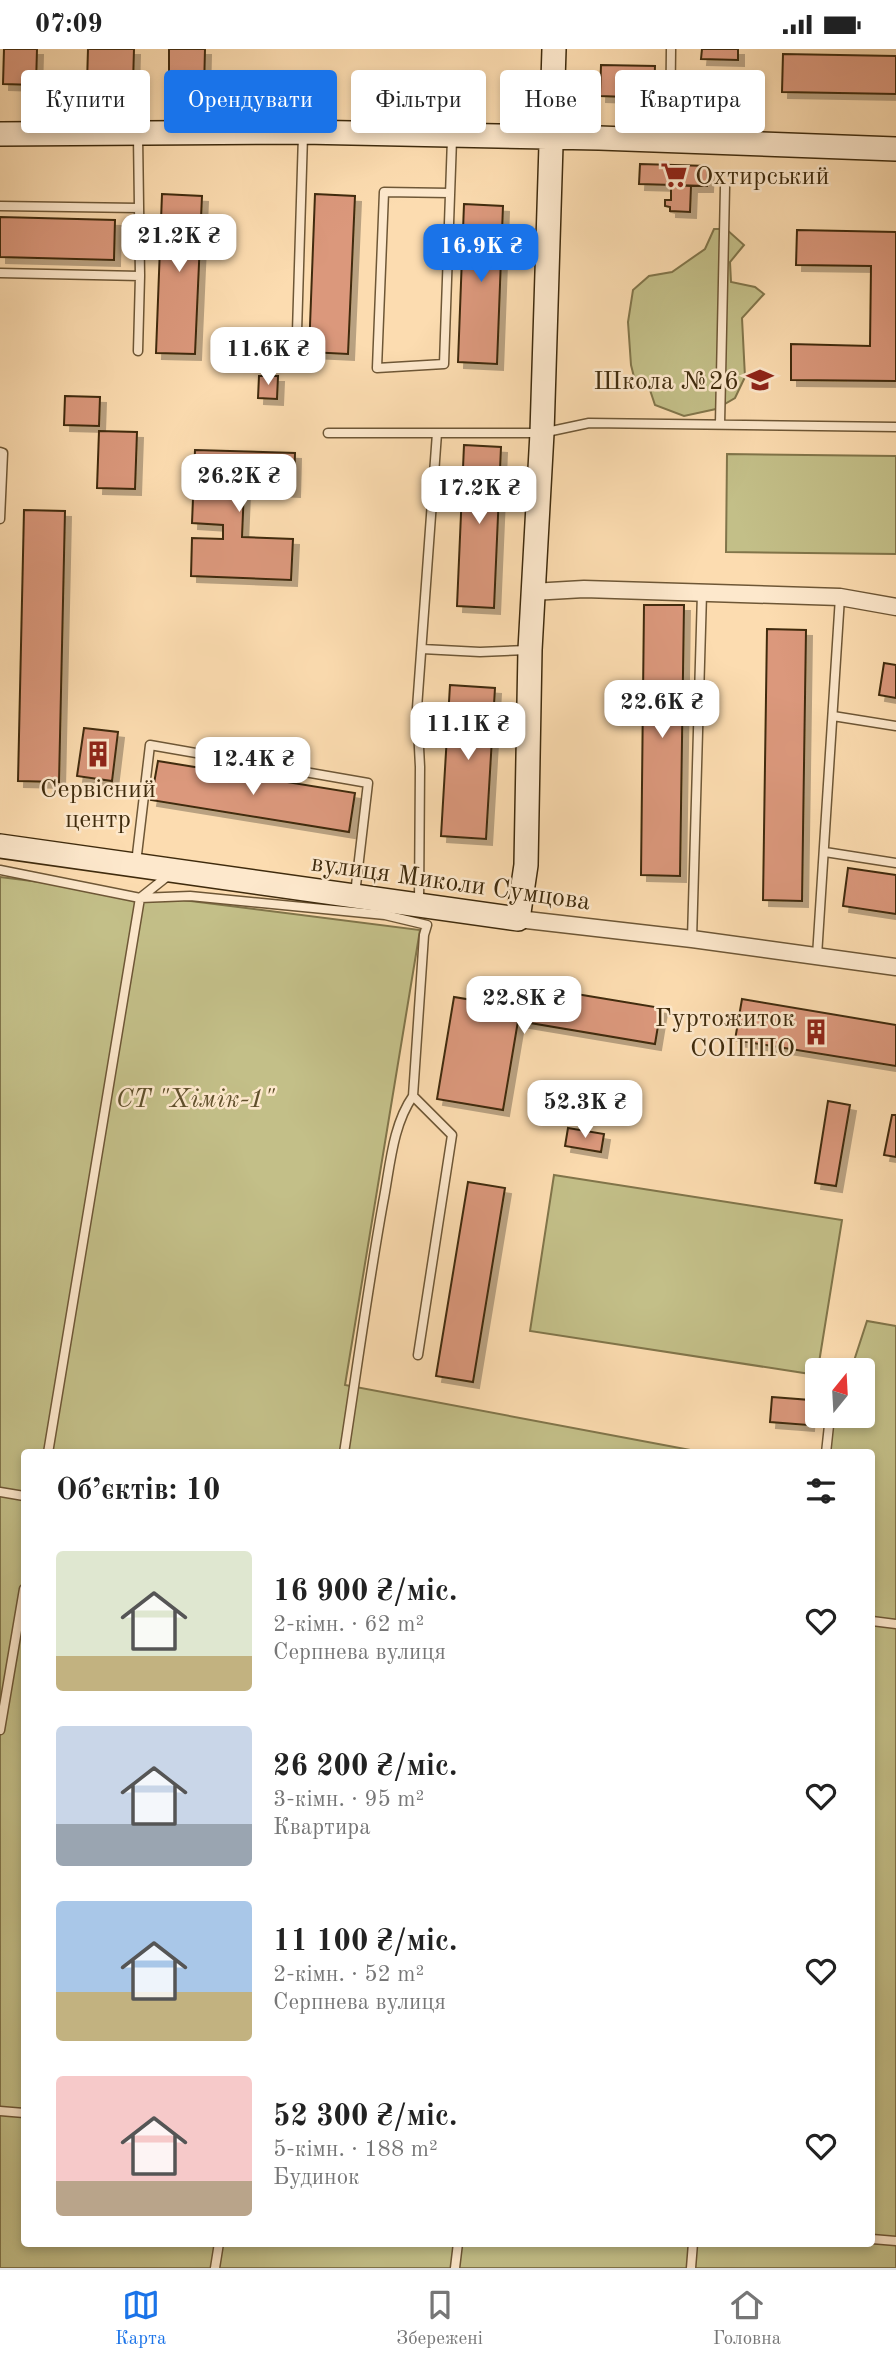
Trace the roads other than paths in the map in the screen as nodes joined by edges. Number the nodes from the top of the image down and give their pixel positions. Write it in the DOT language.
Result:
graph roads {
  1 [pos="554,49"];
  2 [pos="671,49"];
  3 [pos="220,133"];
  4 [pos="303,133"];
  5 [pos="337,133"];
  6 [pos="0,134"];
  7 [pos="138,134"];
  8 [pos="452,136"];
  9 [pos="552,138"];
  10 [pos="669,141"];
  11 [pos="896,149"];
  12 [pos="725,187"];
  13 [pos="450,193"];
  14 [pos="0,205"];
  15 [pos="138,208"];
  16 [pos="0,272"];
  17 [pos="140,276"];
  18 [pos="138,351"];
  19 [pos="296,365"];
  20 [pos="720,424"];
  21 [pos="896,426"];
  22 [pos="328,433"];
  23 [pos="437,433"];
  24 [pos="542,433"];
  25 [pos="0,452"];
  26 [pos="0,519"];
  27 [pos="532,592"];
  28 [pos="702,593"];
  29 [pos="840,597"];
  30 [pos="896,607"];
  31 [pos="422,649"];
  32 [pos="530,650"];
  33 [pos="833,716"];
  34 [pos="896,726"];
  35 [pos="0,846"];
  36 [pos="825,852"];
  37 [pos="896,863"];
  38 [pos="135,865"];
  39 [pos="0,870"];
  40 [pos="174,871"];
  41 [pos="355,897"];
  42 [pos="140,898"];
  43 [pos="427,913"];
  44 [pos="518,919"];
  45 [pos="692,939"];
  46 [pos="817,956"];
  47 [pos="896,967"];
  48 [pos="413,1096"];
  49 [pos="418,1355"];
  50 [pos="829,1428"];
  51 [pos="49,1449"];
  52 [pos="345,1449"];
  53 [pos="827,1449"];
  54 [pos="0,1492"];
  55 [pos="21,1496"];
  56 [pos="21,1604"];
  57 [pos="875,1621"];
  58 [pos="896,1624"];
  59 [pos="3,1692"];
  60 [pos="0,1730"];
  61 [pos="0,2111"];
  62 [pos="21,2113"];
  63 [pos="875,2239"];
  64 [pos="896,2241"];
  65 [pos="218,2247"];
  66 [pos="458,2247"];
  67 [pos="693,2247"];
  68 [pos="215,2268"];
  69 [pos="455,2268"];
  70 [pos="691,2268"];
  1 -- 9 [label="street"];
  2 -- 10 [label="lane"];
  3 -- 7 [label="street"];
  4 -- 19 [label="lane"];
  5 -- 8 [label="street"];
  6 -- 7 [label="street"];
  7 -- 15 [label="lane"];
  8 -- 9 [label="street"];
  8 -- 13 [label="lane"];
  9 -- 10 [label="street"];
  9 -- 24 [label="street"];
  10 -- 11 [label="street"];
  12 -- 20 [label="lane"];
  13 -- 13 [label="lane"];
  14 -- 15 [label="lane"];
  15 -- 17 [label="lane"];
  16 -- 17 [label="lane"];
  17 -- 18 [label="lane"];
  20 -- 21 [label="lane"];
  20 -- 24 [label="lane"];
  22 -- 23 [label="lane"];
  23 -- 24 [label="lane"];
  23 -- 31 [label="lane"];
  24 -- 27 [label="street"];
  25 -- 26 [label="lane"];
  27 -- 28 [label="street"];
  27 -- 32 [label="street"];
  28 -- 29 [label="street"];
  28 -- 45 [label="lane"];
  29 -- 30 [label="street"];
  29 -- 33 [label="lane"];
  31 -- 32 [label="lane"];
  31 -- 43 [label="lane"];
  32 -- 44 [label="street"];
  33 -- 34 [label="lane"];
  33 -- 36 [label="lane"];
  35 -- 38 [label="street, вулиця Миколи Сумцова"];
  36 -- 37 [label="lane"];
  36 -- 46 [label="lane"];
  38 -- 40 [label="street, вулиця Миколи Сумцова"];
  38 -- 41 [label="lane"];
  39 -- 42 [label="lane"];
  40 -- 41 [label="street, вулиця Миколи Сумцова"];
  40 -- 42 [label="lane"];
  41 -- 43 [label="street, вулиця Миколи Сумцова"];
  42 -- 43 [label="lane"];
  42 -- 51 [label="lane"];
  43 -- 44 [label="street, вулиця Миколи Сумцова"];
  43 -- 48 [label="lane"];
  44 -- 45 [label="street, вулиця Миколи Сумцова"];
  45 -- 46 [label="street, вулиця Миколи Сумцова"];
  46 -- 47 [label="street, вулиця Миколи Сумцова"];
  48 -- 49 [label="lane"];
  48 -- 52 [label="lane"];
  50 -- 53 [label="lane"];
  54 -- 55 [label="lane"];
  56 -- 59 [label="lane"];
  57 -- 58 [label="lane"];
  59 -- 60 [label="lane"];
  61 -- 62 [label="lane"];
  63 -- 64 [label="lane"];
  65 -- 68 [label="lane"];
  66 -- 69 [label="lane"];
  67 -- 70 [label="lane"];
}
